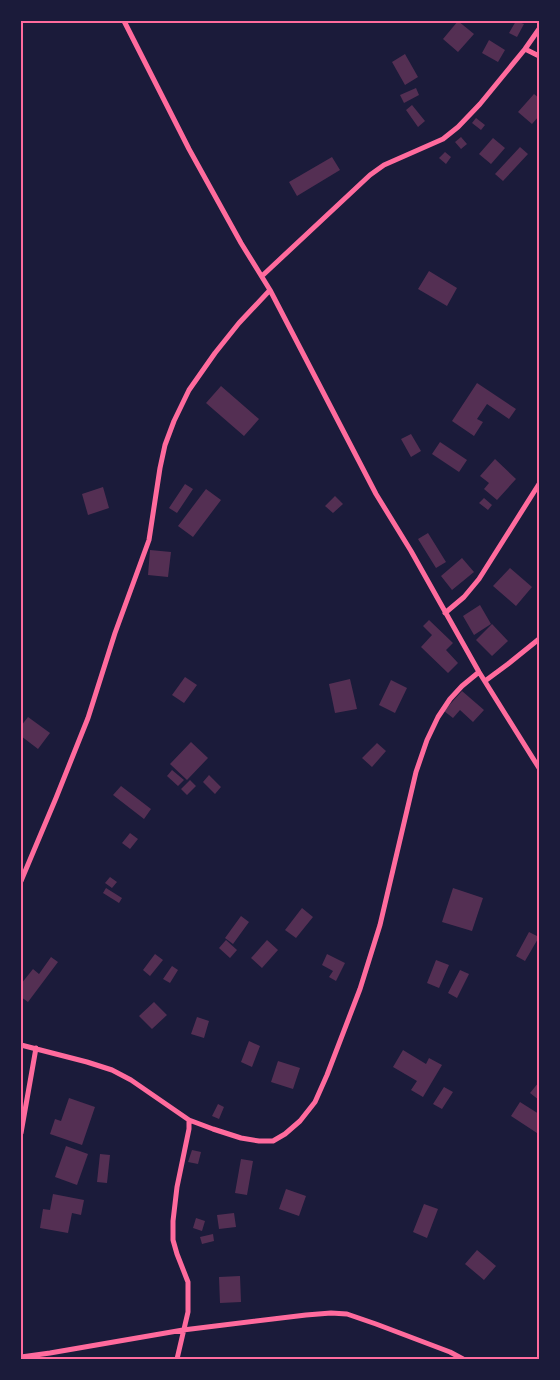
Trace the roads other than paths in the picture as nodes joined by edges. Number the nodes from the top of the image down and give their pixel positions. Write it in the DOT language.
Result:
graph roads {
  1 [pos="124,21"];
  2 [pos="539,29"];
  3 [pos="525,50"];
  4 [pos="539,56"];
  5 [pos="262,276"];
  6 [pos="270,290"];
  7 [pos="539,484"];
  8 [pos="446,613"];
  9 [pos="539,639"];
  10 [pos="479,672"];
  11 [pos="485,681"];
  12 [pos="539,768"];
  13 [pos="21,880"];
  14 [pos="21,1045"];
  15 [pos="36,1048"];
  16 [pos="189,1120"];
  17 [pos="21,1133"];
  18 [pos="183,1330"];
  19 [pos="21,1356"];
  20 [pos="177,1359"];
  21 [pos="463,1359"];
  1 -- 5 [label="street"];
  2 -- 3 [label="street"];
  3 -- 4 [label="street"];
  3 -- 5 [label="street"];
  5 -- 6 [label="street"];
  6 -- 8 [label="street"];
  6 -- 13 [label="street"];
  7 -- 8 [label="street"];
  8 -- 10 [label="street"];
  9 -- 11 [label="street"];
  10 -- 11 [label="street"];
  10 -- 16 [label="street"];
  11 -- 12 [label="street"];
  14 -- 15 [label="street"];
  15 -- 16 [label="street"];
  15 -- 17 [label="street"];
  16 -- 18 [label="street"];
  18 -- 19 [label="street"];
  18 -- 20 [label="street"];
  18 -- 21 [label="street"];
}
